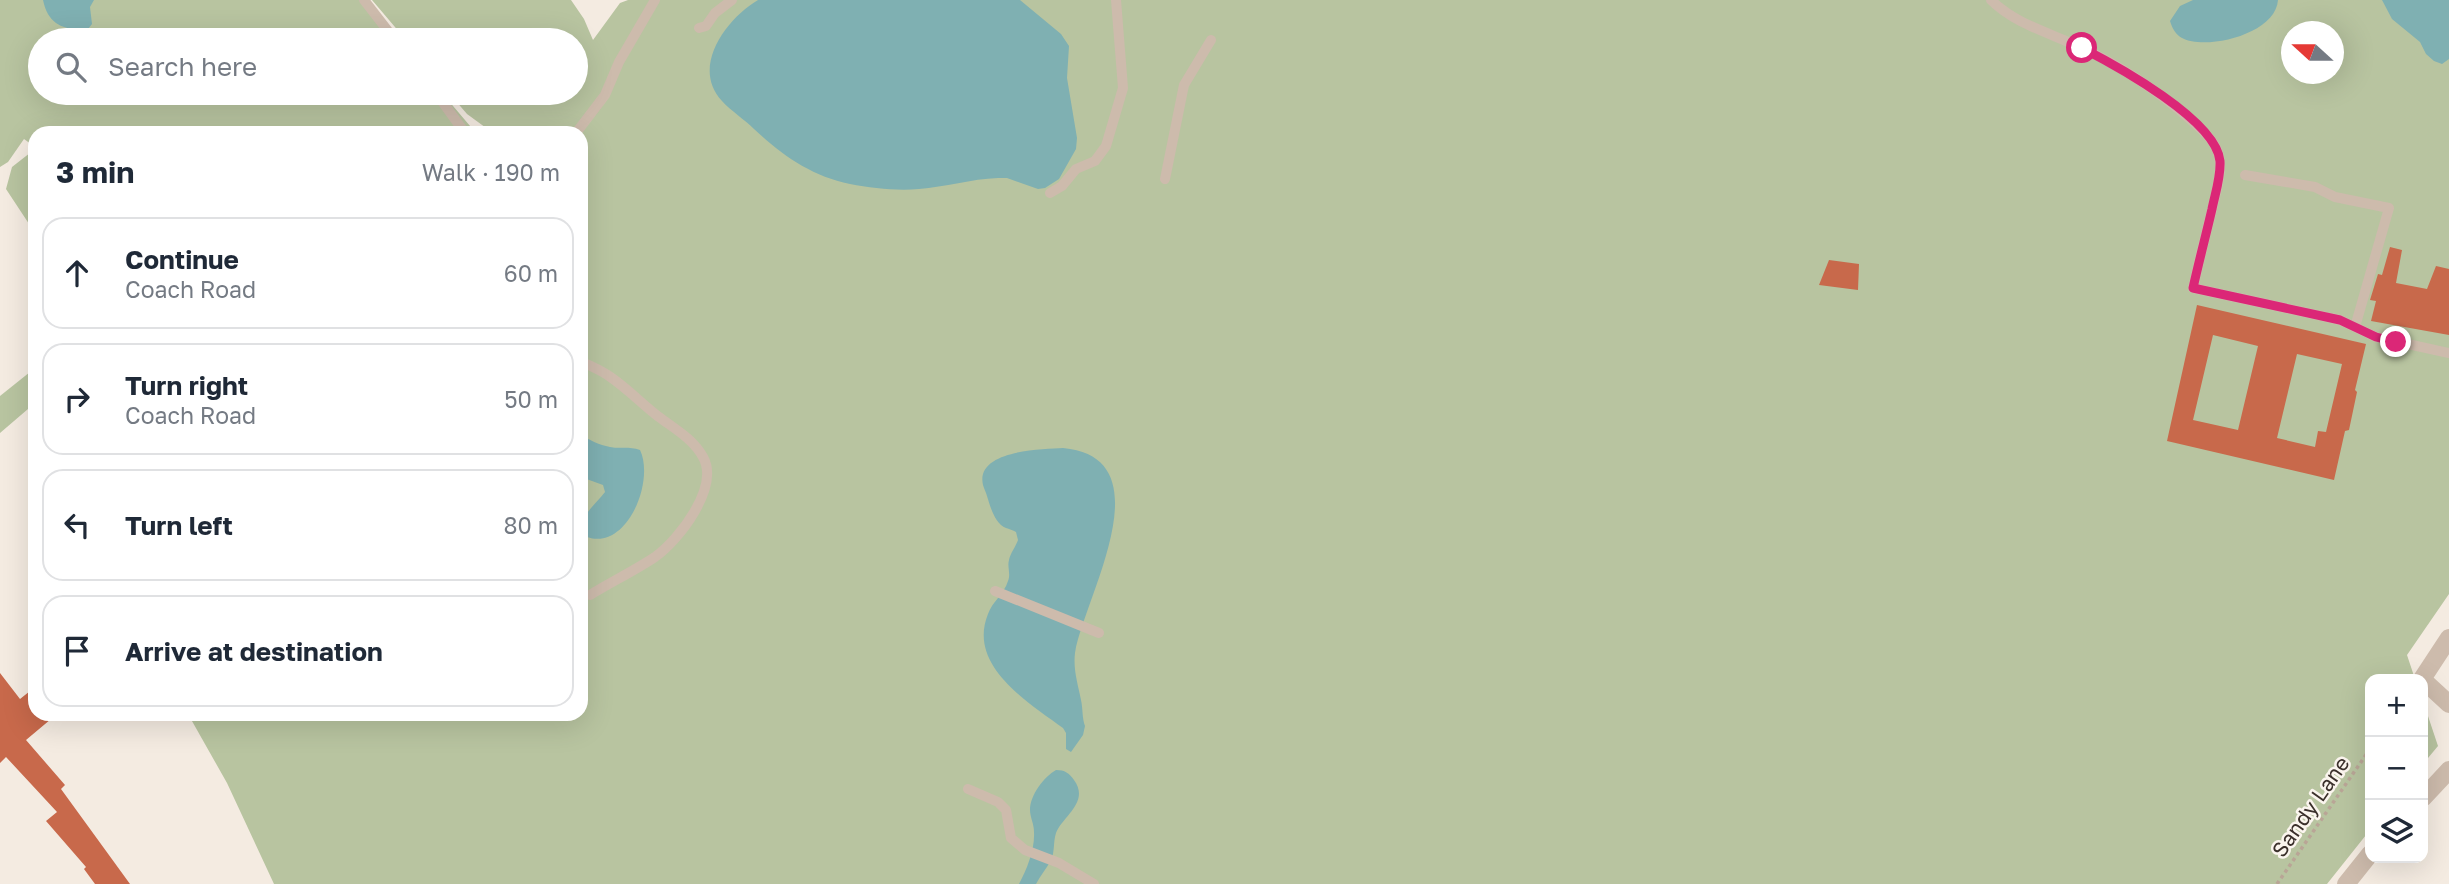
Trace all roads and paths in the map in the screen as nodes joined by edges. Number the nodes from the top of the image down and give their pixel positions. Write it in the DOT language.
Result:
graph roads {
  1 [pos="364,0"];
  2 [pos="655,0"];
  3 [pos="732,0"];
  4 [pos="1116,0"];
  5 [pos="1992,0"];
  6 [pos="386,28"];
  7 [pos="699,28"];
  8 [pos="1211,40"];
  9 [pos="445,105"];
  10 [pos="460,126"];
  11 [pos="581,126"];
  12 [pos="2245,176"];
  13 [pos="1165,179"];
  14 [pos="1050,193"];
  15 [pos="2355,327"];
  16 [pos="2449,353"];
  17 [pos="588,365"];
  18 [pos="995,591"];
  19 [pos="590,595"];
  20 [pos="1100,633"];
  21 [pos="2449,638"];
  22 [pos="2426,674"];
  23 [pos="2428,684"];
  24 [pos="2449,704"];
  25 [pos="2365,755"];
  26 [pos="2449,770"];
  27 [pos="968,789"];
  28 [pos="2428,793"];
  29 [pos="2365,860"];
  30 [pos="1094,884"];
  31 [pos="2277,884"];
  32 [pos="2346,884"];
  1 -- 6 [label="lane"];
  2 -- 11 [label="lane"];
  3 -- 7 [label="lane"];
  4 -- 14 [label="lane"];
  5 -- 15 [label="lane"];
  8 -- 13 [label="lane"];
  9 -- 10 [label="lane"];
  12 -- 15 [label="lane"];
  15 -- 16 [label="lane"];
  17 -- 19 [label="lane"];
  18 -- 20 [label="lane"];
  21 -- 22 [label="street"];
  23 -- 24 [label="street"];
  25 -- 31 [label="path, Sandy Lane"];
  26 -- 28 [label="street"];
  27 -- 30 [label="lane"];
  29 -- 32 [label="street"];
}
